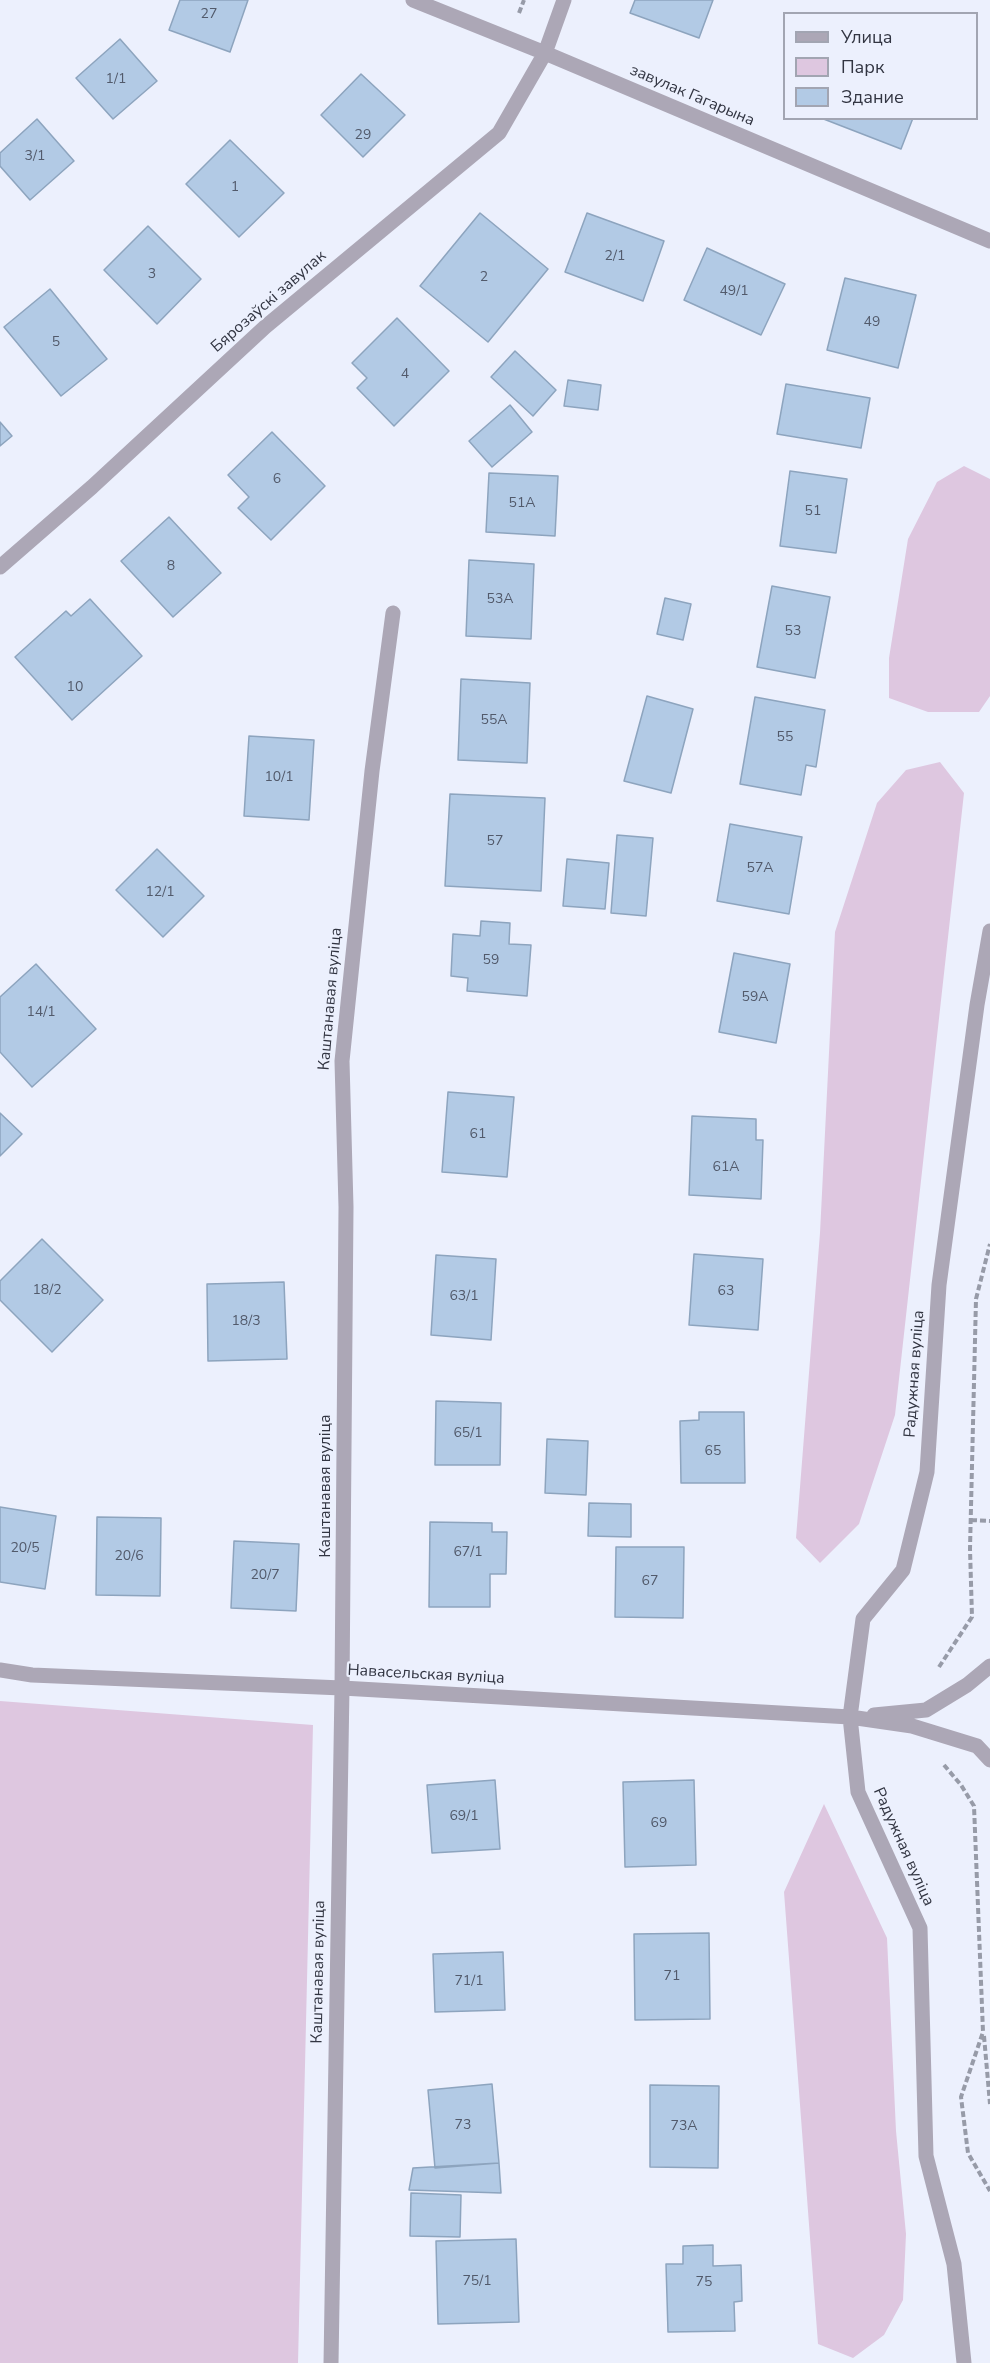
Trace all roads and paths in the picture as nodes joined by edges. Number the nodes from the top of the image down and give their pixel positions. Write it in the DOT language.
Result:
graph roads {
  1 [pos="413,0"];
  2 [pos="564,0"];
  3 [pos="545,53"];
  4 [pos="990,241"];
  5 [pos="0,567"];
  6 [pos="393,613"];
  7 [pos="990,931"];
  8 [pos="971,1520"];
  9 [pos="990,1521"];
  10 [pos="990,1666"];
  11 [pos="0,1670"];
  12 [pos="342,1688"];
  13 [pos="850,1717"];
  14 [pos="990,1760"];
  15 [pos="983,2032"];
  16 [pos="990,2104"];
  17 [pos="331,2363"];
  18 [pos="964,2363"];
  1 -- 3 [label="street, завулак Гагарына"];
  2 -- 3 [label="street, Бярозаўскі завулак"];
  3 -- 4 [label="street, завулак Гагарына"];
  3 -- 5 [label="street, Бярозаўскі завулак"];
  6 -- 12 [label="street, Каштанавая вуліца"];
  7 -- 13 [label="street, Радужная вуліца"];
  8 -- 9 [label="path"];
  10 -- 13 [label="street"];
  11 -- 12 [label="street, Навасельская вуліца"];
  12 -- 13 [label="street, Навасельская вуліца"];
  12 -- 17 [label="street, Каштанавая вуліца"];
  13 -- 14 [label="street"];
  13 -- 18 [label="street, Радужная вуліца"];
  15 -- 16 [label="path"];
}
